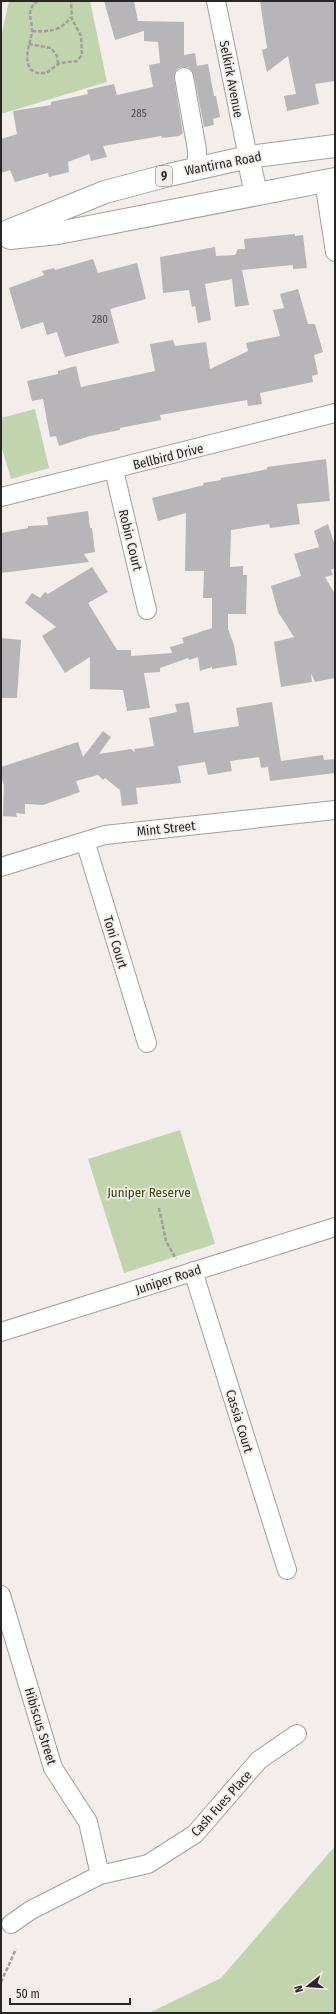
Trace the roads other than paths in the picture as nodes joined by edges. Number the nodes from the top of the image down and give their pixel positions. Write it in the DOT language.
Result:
graph roads {
  1 [pos="216,1"];
  2 [pos="184,77"];
  3 [pos="328,147"];
  4 [pos="248,157"];
  5 [pos="194,168"];
  6 [pos="329,180"];
  7 [pos="256,194"];
  8 [pos="1,234"];
  9 [pos="1,239"];
  10 [pos="335,252"];
  11 [pos="335,413"];
  12 [pos="114,470"];
  13 [pos="1,497"];
  14 [pos="148,610"];
  15 [pos="335,810"];
  16 [pos="85,841"];
  17 [pos="1,867"];
  18 [pos="147,1043"];
  19 [pos="335,1227"];
  20 [pos="193,1271"];
  21 [pos="1,1332"];
  22 [pos="287,1570"];
  23 [pos="1,1595"];
  24 [pos="297,1734"];
  25 [pos="100,1875"];
  26 [pos="11,1924"];
  1 -- 4 [label="street, Selkirk Avenue"];
  2 -- 5 [label="street"];
  3 -- 4 [label="main road, Wantirna Road / 9"];
  3 -- 6 [label="main road"];
  4 -- 5 [label="main road, Wantirna Road / 9"];
  4 -- 7 [label="main road"];
  5 -- 8 [label="main road, Wantirna Road / 9"];
  6 -- 7 [label="main road"];
  6 -- 10 [label="street"];
  7 -- 9 [label="main road"];
  11 -- 12 [label="street, Bellbird Drive"];
  12 -- 13 [label="street, Bellbird Drive"];
  12 -- 14 [label="street, Robin Court"];
  15 -- 16 [label="street, Mint Street"];
  16 -- 17 [label="street, Mint Street"];
  16 -- 18 [label="street, Toni Court"];
  19 -- 20 [label="street, Juniper Road"];
  20 -- 21 [label="street, Juniper Road"];
  20 -- 22 [label="street, Cassia Court"];
  23 -- 25 [label="street, Hibiscus Street"];
  24 -- 25 [label="street, Cash Fues Place"];
  25 -- 26 [label="street, Cash Fues Place"];
}
